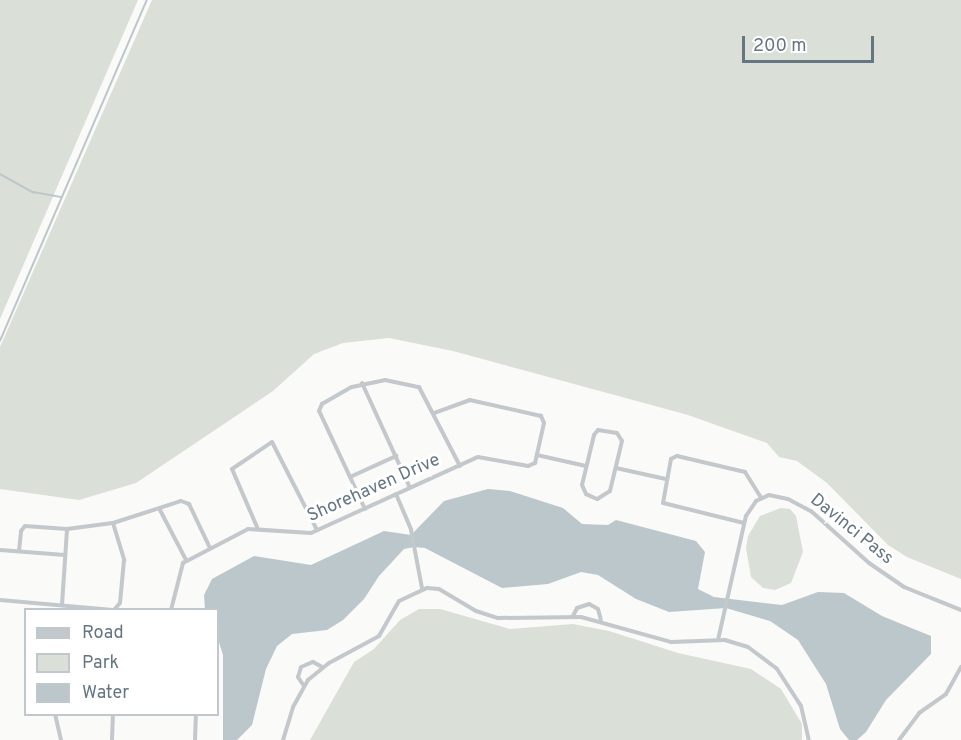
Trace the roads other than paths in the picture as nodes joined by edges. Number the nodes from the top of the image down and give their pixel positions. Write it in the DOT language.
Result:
graph roads {
  1 [pos="362,383"];
  2 [pos="435,413"];
  3 [pos="537,455"];
  4 [pos="396,456"];
  5 [pos="460,466"];
  6 [pos="586,466"];
  7 [pos="616,468"];
  8 [pos="350,477"];
  9 [pos="666,479"];
  10 [pos="411,488"];
  11 [pos="396,495"];
  12 [pos="761,498"];
  13 [pos="365,508"];
  14 [pos="160,510"];
  15 [pos="113,523"];
  16 [pos="744,524"];
  17 [pos="257,527"];
  18 [pos="67,528"];
  19 [pos="317,530"];
  20 [pos="210,548"];
  21 [pos="0,550"];
  22 [pos="19,552"];
  23 [pos="65,555"];
  24 [pos="186,560"];
  25 [pos="422,588"];
  26 [pos="0,600"];
  27 [pos="33,603"];
  28 [pos="62,605"];
  29 [pos="33,608"];
  30 [pos="100,608"];
  31 [pos="114,608"];
  32 [pos="171,608"];
  33 [pos="961,610"];
  34 [pos="573,616"];
  35 [pos="600,620"];
  36 [pos="718,639"];
  37 [pos="322,667"];
  38 [pos="961,667"];
  39 [pos="304,686"];
  40 [pos="55,716"];
  41 [pos="113,716"];
  42 [pos="195,716"];
  43 [pos="61,740"];
  44 [pos="112,740"];
  45 [pos="195,740"];
  46 [pos="283,740"];
  47 [pos="809,740"];
  48 [pos="899,740"];
  1 -- 2 [label="street"];
  1 -- 4 [label="street"];
  1 -- 8 [label="street"];
  2 -- 3 [label="street"];
  2 -- 5 [label="street"];
  3 -- 5 [label="street, Shorehaven Drive"];
  3 -- 6 [label="street"];
  4 -- 8 [label="street"];
  4 -- 10 [label="street"];
  5 -- 10 [label="street, Shorehaven Drive"];
  6 -- 7 [label="street"];
  6 -- 7 [label="street"];
  7 -- 9 [label="street"];
  8 -- 13 [label="street"];
  9 -- 12 [label="street"];
  9 -- 16 [label="street"];
  10 -- 11 [label="street, Shorehaven Drive"];
  11 -- 13 [label="street, Shorehaven Drive"];
  11 -- 25 [label="street"];
  12 -- 16 [label="street"];
  12 -- 33 [label="street, Davinci Pass"];
  13 -- 19 [label="street, Shorehaven Drive"];
  14 -- 15 [label="street"];
  14 -- 20 [label="street"];
  14 -- 24 [label="street"];
  15 -- 18 [label="street"];
  15 -- 31 [label="street"];
  16 -- 36 [label="street"];
  17 -- 19 [label="street, Shorehaven Drive"];
  17 -- 19 [label="street"];
  17 -- 20 [label="street"];
  18 -- 22 [label="street"];
  18 -- 23 [label="street"];
  20 -- 24 [label="street"];
  21 -- 22 [label="street"];
  22 -- 23 [label="street"];
  23 -- 28 [label="street"];
  24 -- 32 [label="street"];
  25 -- 34 [label="street"];
  25 -- 37 [label="street"];
  26 -- 27 [label="street"];
  27 -- 28 [label="street"];
  27 -- 29 [label="street"];
  28 -- 30 [label="street"];
  34 -- 35 [label="street"];
  34 -- 35 [label="street"];
  35 -- 36 [label="street"];
  36 -- 47 [label="street"];
  37 -- 39 [label="street"];
  37 -- 39 [label="street"];
  38 -- 48 [label="street"];
  39 -- 46 [label="street"];
  40 -- 43 [label="street"];
  41 -- 44 [label="street"];
  42 -- 45 [label="street"];
}
